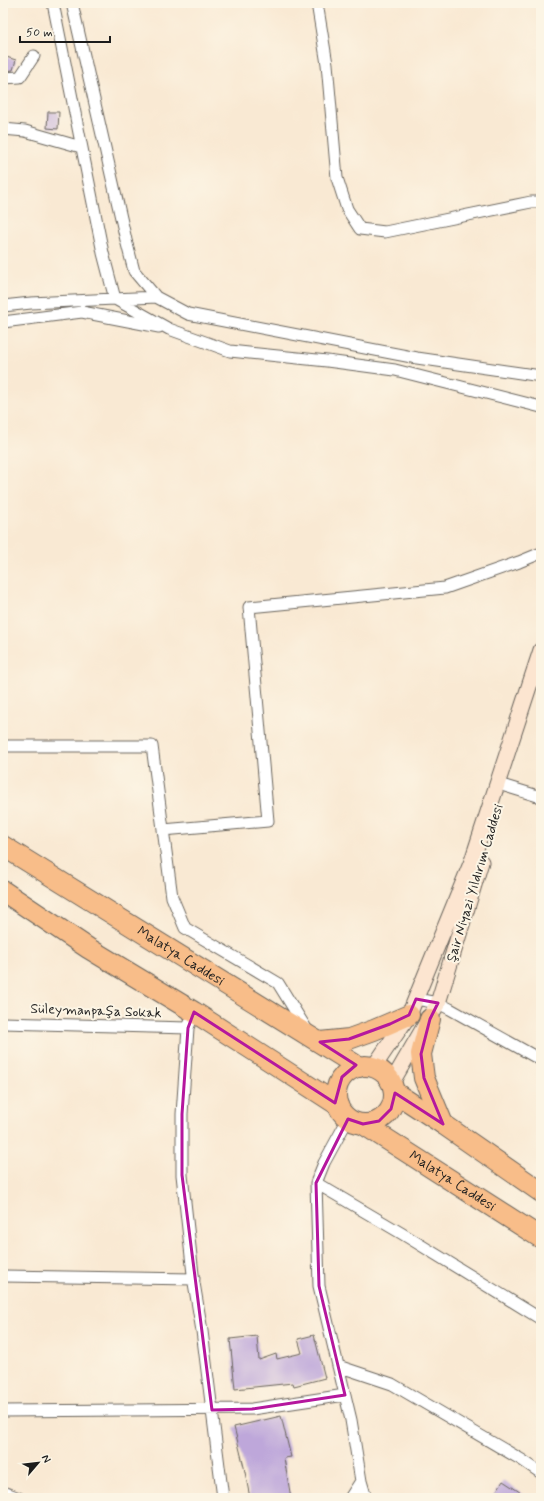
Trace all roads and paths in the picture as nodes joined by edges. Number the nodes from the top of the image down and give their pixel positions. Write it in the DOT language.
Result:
graph roads {
  1 [pos="53,3"];
  2 [pos="72,3"];
  3 [pos="317,3"];
  4 [pos="34,56"];
  5 [pos="3,78"];
  6 [pos="3,129"];
  7 [pos="81,147"];
  8 [pos="541,202"];
  9 [pos="156,298"];
  10 [pos="115,299"];
  11 [pos="3,306"];
  12 [pos="3,322"];
  13 [pos="169,329"];
  14 [pos="541,376"];
  15 [pos="541,407"];
  16 [pos="541,553"];
  17 [pos="541,650"];
  18 [pos="541,674"];
  19 [pos="3,746"];
  20 [pos="505,786"];
  21 [pos="541,797"];
  22 [pos="163,830"];
  23 [pos="3,846"];
  24 [pos="3,891"];
  25 [pos="412,1007"];
  26 [pos="434,1011"];
  27 [pos="191,1020"];
  28 [pos="3,1023"];
  29 [pos="315,1039"];
  30 [pos="541,1060"];
  31 [pos="366,1067"];
  32 [pos="393,1088"];
  33 [pos="350,1116"];
  34 [pos="443,1124"];
  35 [pos="316,1183"];
  36 [pos="541,1192"];
  37 [pos="541,1238"];
  38 [pos="3,1276"];
  39 [pos="194,1279"];
  40 [pos="541,1319"];
  41 [pos="338,1366"];
  42 [pos="346,1395"];
  43 [pos="212,1410"];
  44 [pos="3,1411"];
  45 [pos="541,1473"];
  46 [pos="361,1481"];
  47 [pos="3,1492"];
  48 [pos="19,1498"];
  49 [pos="223,1498"];
  50 [pos="350,1498"];
  51 [pos="366,1498"];
  1 -- 7 [label="street"];
  2 -- 9 [label="street"];
  3 -- 8 [label="street"];
  4 -- 5 [label="street"];
  6 -- 7 [label="street"];
  7 -- 10 [label="street"];
  9 -- 10 [label="street"];
  9 -- 14 [label="street"];
  10 -- 11 [label="street"];
  10 -- 13 [label="street"];
  12 -- 13 [label="street"];
  13 -- 15 [label="street"];
  16 -- 22 [label="street"];
  17 -- 25 [label="street"];
  18 -- 20 [label="street, Şair Niyazi Yıldırım Caddesi"];
  19 -- 22 [label="street"];
  20 -- 21 [label="street"];
  20 -- 26 [label="street, Şair Niyazi Yıldırım Caddesi"];
  22 -- 29 [label="street"];
  23 -- 29 [label="highway, Malatya Caddesi"];
  24 -- 27 [label="highway, Malatya Caddesi"];
  25 -- 26 [label="street"];
  25 -- 29 [label="highway"];
  25 -- 31 [label="street"];
  26 -- 30 [label="street"];
  26 -- 32 [label="street, Şair Niyazi Yıldırım Caddesi"];
  26 -- 34 [label="highway"];
  27 -- 28 [label="street, Süleymanpaşa Sokak"];
  27 -- 33 [label="highway, Malatya Caddesi"];
  27 -- 39 [label="street"];
  29 -- 31 [label="highway, Malatya Caddesi"];
  31 -- 32 [label="highway"];
  31 -- 33 [label="highway"];
  32 -- 33 [label="highway"];
  32 -- 34 [label="highway"];
  33 -- 35 [label="street"];
  33 -- 37 [label="highway, Malatya Caddesi"];
  34 -- 36 [label="highway"];
  35 -- 40 [label="street"];
  35 -- 41 [label="street"];
  38 -- 39 [label="street"];
  39 -- 43 [label="street"];
  41 -- 42 [label="street"];
  41 -- 45 [label="street"];
  42 -- 43 [label="street"];
  42 -- 46 [label="street"];
  43 -- 44 [label="street"];
  43 -- 49 [label="street"];
  46 -- 50 [label="street"];
  46 -- 51 [label="street"];
  47 -- 48 [label="street"];
}
